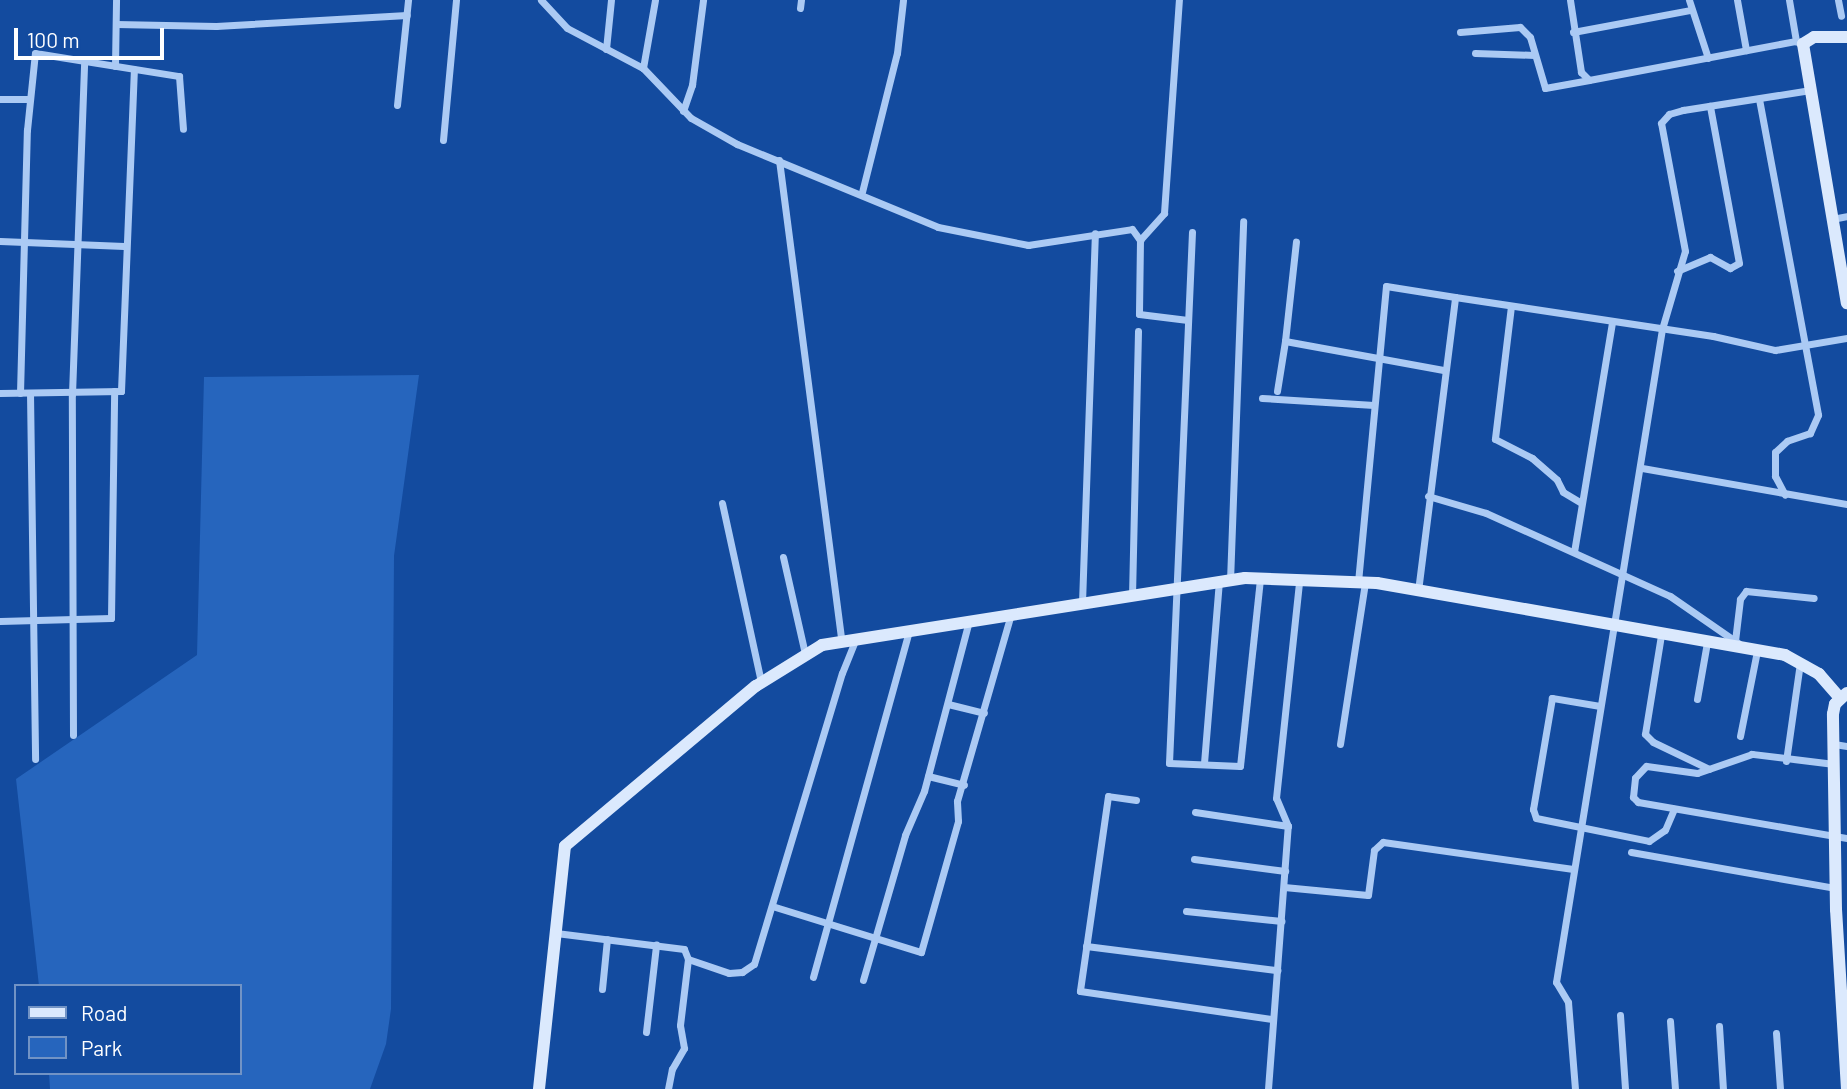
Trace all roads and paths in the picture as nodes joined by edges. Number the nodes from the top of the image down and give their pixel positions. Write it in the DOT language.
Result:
graph roads {
  1 [pos="116,0"];
  2 [pos="408,0"];
  3 [pos="456,0"];
  4 [pos="541,0"];
  5 [pos="611,0"];
  6 [pos="655,0"];
  7 [pos="703,0"];
  8 [pos="903,0"];
  9 [pos="1178,0"];
  10 [pos="1570,0"];
  11 [pos="1689,0"];
  12 [pos="1737,0"];
  13 [pos="1789,0"];
  14 [pos="1838,0"];
  15 [pos="1691,10"];
  16 [pos="407,15"];
  17 [pos="1841,16"];
  18 [pos="116,24"];
  19 [pos="1460,32"];
  20 [pos="1573,32"];
  21 [pos="1847,37"];
  22 [pos="1799,42"];
  23 [pos="606,49"];
  24 [pos="1746,50"];
  25 [pos="1475,53"];
  26 [pos="1534,55"];
  27 [pos="1708,58"];
  28 [pos="84,62"];
  29 [pos="115,66"];
  30 [pos="643,68"];
  31 [pos="134,69"];
  32 [pos="1589,80"];
  33 [pos="1810,90"];
  34 [pos="0,99"];
  35 [pos="29,99"];
  36 [pos="1759,99"];
  37 [pos="397,105"];
  38 [pos="1710,106"];
  39 [pos="683,111"];
  40 [pos="183,129"];
  41 [pos="443,140"];
  42 [pos="779,160"];
  43 [pos="862,192"];
  44 [pos="1847,216"];
  45 [pos="1832,219"];
  46 [pos="1243,221"];
  47 [pos="1192,232"];
  48 [pos="1095,233"];
  49 [pos="1140,240"];
  50 [pos="0,241"];
  51 [pos="23,242"];
  52 [pos="1296,242"];
  53 [pos="75,244"];
  54 [pos="124,246"];
  55 [pos="1677,271"];
  56 [pos="1455,297"];
  57 [pos="1847,303"];
  58 [pos="1511,306"];
  59 [pos="1188,320"];
  60 [pos="1612,322"];
  61 [pos="1662,329"];
  62 [pos="1138,331"];
  63 [pos="1847,338"];
  64 [pos="1285,341"];
  65 [pos="1805,346"];
  66 [pos="1379,356"];
  67 [pos="1443,370"];
  68 [pos="114,391"];
  69 [pos="1277,391"];
  70 [pos="0,393"];
  71 [pos="20,393"];
  72 [pos="30,393"];
  73 [pos="72,394"];
  74 [pos="1262,398"];
  75 [pos="1374,405"];
  76 [pos="1642,468"];
  77 [pos="1786,495"];
  78 [pos="1428,496"];
  79 [pos="722,503"];
  80 [pos="1581,503"];
  81 [pos="1847,504"];
  82 [pos="1574,552"];
  83 [pos="783,557"];
  84 [pos="1623,575"];
  85 [pos="1260,579"];
  86 [pos="1299,580"];
  87 [pos="1224,582"];
  88 [pos="1362,583"];
  89 [pos="1178,589"];
  90 [pos="1418,591"];
  91 [pos="1132,596"];
  92 [pos="1814,598"];
  93 [pos="1082,603"];
  94 [pos="1011,614"];
  95 [pos="969,620"];
  96 [pos="0,621"];
  97 [pos="34,621"];
  98 [pos="74,622"];
  99 [pos="1613,626"];
  100 [pos="909,629"];
  101 [pos="1661,635"];
  102 [pos="857,637"];
  103 [pos="841,639"];
  104 [pos="1735,641"];
  105 [pos="1707,642"];
  106 [pos="1752,650"];
  107 [pos="805,654"];
  108 [pos="1800,662"];
  109 [pos="761,682"];
  110 [pos="1843,696"];
  111 [pos="1698,699"];
  112 [pos="948,704"];
  113 [pos="1600,706"];
  114 [pos="984,713"];
  115 [pos="73,735"];
  116 [pos="1740,736"];
  117 [pos="1340,744"];
  118 [pos="1840,745"];
  119 [pos="35,759"];
  120 [pos="1786,761"];
  121 [pos="1204,763"];
  122 [pos="1834,764"];
  123 [pos="1711,769"];
  124 [pos="928,776"];
  125 [pos="964,785"];
  126 [pos="1136,800"];
  127 [pos="1674,809"];
  128 [pos="1195,812"];
  129 [pos="1289,826"];
  130 [pos="1579,829"];
  131 [pos="1841,838"];
  132 [pos="1631,852"];
  133 [pos="1194,859"];
  134 [pos="1573,869"];
  135 [pos="1285,871"];
  136 [pos="1284,887"];
  137 [pos="1836,888"];
  138 [pos="772,906"];
  139 [pos="1842,910"];
  140 [pos="1186,911"];
  141 [pos="1281,921"];
  142 [pos="828,925"];
  143 [pos="556,933"];
  144 [pos="876,938"];
  145 [pos="607,939"];
  146 [pos="656,945"];
  147 [pos="1086,946"];
  148 [pos="688,959"];
  149 [pos="1277,970"];
  150 [pos="813,977"];
  151 [pos="863,980"];
  152 [pos="602,989"];
  153 [pos="1620,1015"];
  154 [pos="1273,1020"];
  155 [pos="1670,1021"];
  156 [pos="1719,1026"];
  157 [pos="646,1032"];
  158 [pos="1776,1034"];
  159 [pos="539,1089"];
  160 [pos="668,1089"];
  161 [pos="1268,1089"];
  162 [pos="1575,1089"];
  163 [pos="1625,1089"];
  164 [pos="1675,1089"];
  165 [pos="1723,1089"];
  166 [pos="1780,1089"];
  167 [pos="1847,1089"];
  1 -- 18 [label="street"];
  2 -- 16 [label="street"];
  3 -- 41 [label="street"];
  4 -- 23 [label="street"];
  5 -- 23 [label="street"];
  6 -- 30 [label="street"];
  7 -- 39 [label="street"];
  8 -- 43 [label="street"];
  9 -- 49 [label="street"];
  10 -- 20 [label="street"];
  11 -- 15 [label="street"];
  12 -- 24 [label="street"];
  13 -- 22 [label="street"];
  14 -- 17 [label="street"];
  15 -- 20 [label="street"];
  15 -- 27 [label="street"];
  16 -- 18 [label="street"];
  16 -- 37 [label="street"];
  18 -- 29 [label="street"];
  19 -- 26 [label="street"];
  20 -- 32 [label="street"];
  21 -- 22 [label="street"];
  22 -- 24 [label="street"];
  22 -- 33 [label="street"];
  23 -- 30 [label="street"];
  24 -- 27 [label="street"];
  25 -- 26 [label="street"];
  26 -- 32 [label="street"];
  27 -- 32 [label="street"];
  28 -- 29 [label="street"];
  28 -- 35 [label="street"];
  28 -- 53 [label="street"];
  29 -- 31 [label="street"];
  30 -- 39 [label="street"];
  31 -- 40 [label="street"];
  31 -- 54 [label="street"];
  33 -- 36 [label="street"];
  33 -- 45 [label="street"];
  34 -- 35 [label="street"];
  35 -- 51 [label="street"];
  36 -- 38 [label="street"];
  36 -- 65 [label="street"];
  38 -- 55 [label="street"];
  38 -- 55 [label="street"];
  39 -- 42 [label="street"];
  42 -- 43 [label="street"];
  42 -- 103 [label="street"];
  43 -- 48 [label="street"];
  44 -- 45 [label="street"];
  45 -- 57 [label="street"];
  46 -- 87 [label="street"];
  47 -- 59 [label="street"];
  48 -- 49 [label="street"];
  48 -- 93 [label="street"];
  49 -- 59 [label="street"];
  50 -- 51 [label="street"];
  51 -- 53 [label="street"];
  51 -- 71 [label="street"];
  52 -- 64 [label="street"];
  53 -- 54 [label="street"];
  53 -- 73 [label="street"];
  54 -- 68 [label="street"];
  55 -- 61 [label="street"];
  56 -- 58 [label="street"];
  56 -- 66 [label="street"];
  56 -- 67 [label="street"];
  58 -- 60 [label="street"];
  58 -- 80 [label="street"];
  59 -- 89 [label="street"];
  60 -- 61 [label="street"];
  60 -- 80 [label="street"];
  61 -- 65 [label="street"];
  61 -- 76 [label="street"];
  62 -- 91 [label="street"];
  63 -- 65 [label="street"];
  64 -- 66 [label="street"];
  64 -- 69 [label="street"];
  65 -- 77 [label="street"];
  66 -- 67 [label="street"];
  66 -- 75 [label="street"];
  67 -- 78 [label="street"];
  68 -- 73 [label="street"];
  68 -- 98 [label="street"];
  70 -- 71 [label="street"];
  71 -- 72 [label="street"];
  72 -- 73 [label="street"];
  72 -- 97 [label="street"];
  73 -- 98 [label="street"];
  74 -- 75 [label="street"];
  75 -- 88 [label="street"];
  76 -- 77 [label="street"];
  76 -- 84 [label="street"];
  77 -- 81 [label="street"];
  78 -- 82 [label="street"];
  78 -- 90 [label="street"];
  79 -- 109 [label="street"];
  80 -- 82 [label="street"];
  82 -- 84 [label="street"];
  83 -- 107 [label="street"];
  84 -- 99 [label="street"];
  84 -- 104 [label="street"];
  85 -- 86 [label="street"];
  85 -- 87 [label="street"];
  85 -- 121 [label="street"];
  86 -- 88 [label="street"];
  86 -- 129 [label="street"];
  87 -- 89 [label="street"];
  87 -- 121 [label="street"];
  88 -- 90 [label="street"];
  88 -- 117 [label="street"];
  89 -- 91 [label="street"];
  89 -- 121 [label="street"];
  90 -- 99 [label="street"];
  91 -- 93 [label="street"];
  92 -- 104 [label="street"];
  93 -- 94 [label="street"];
  94 -- 95 [label="street"];
  94 -- 114 [label="street"];
  95 -- 100 [label="street"];
  95 -- 112 [label="street"];
  96 -- 97 [label="street"];
  97 -- 98 [label="street"];
  97 -- 119 [label="street"];
  98 -- 115 [label="street"];
  99 -- 101 [label="street"];
  99 -- 113 [label="street"];
  100 -- 102 [label="street"];
  100 -- 142 [label="street"];
  101 -- 105 [label="street"];
  101 -- 123 [label="street"];
  102 -- 103 [label="street"];
  102 -- 138 [label="street"];
  103 -- 107 [label="street"];
  104 -- 106 [label="street"];
  105 -- 106 [label="street"];
  105 -- 111 [label="street"];
  106 -- 108 [label="street"];
  106 -- 116 [label="street"];
  107 -- 109 [label="street"];
  108 -- 110 [label="street"];
  108 -- 120 [label="street"];
  109 -- 143 [label="street"];
  110 -- 118 [label="street"];
  112 -- 114 [label="street"];
  112 -- 124 [label="street"];
  113 -- 130 [label="street"];
  113 -- 130 [label="street"];
  114 -- 125 [label="street"];
  118 -- 122 [label="street"];
  120 -- 122 [label="street"];
  120 -- 123 [label="street"];
  122 -- 131 [label="street"];
  123 -- 127 [label="street"];
  124 -- 125 [label="street"];
  124 -- 144 [label="street"];
  125 -- 144 [label="street"];
  126 -- 147 [label="street"];
  127 -- 130 [label="street"];
  127 -- 131 [label="street"];
  128 -- 129 [label="street"];
  129 -- 135 [label="street"];
  130 -- 134 [label="street"];
  131 -- 137 [label="street"];
  132 -- 137 [label="street"];
  133 -- 135 [label="street"];
  134 -- 136 [label="street"];
  134 -- 162 [label="street"];
  135 -- 136 [label="street"];
  136 -- 141 [label="street"];
  137 -- 139 [label="street"];
  138 -- 142 [label="street"];
  138 -- 148 [label="street"];
  139 -- 167 [label="street"];
  140 -- 141 [label="street"];
  141 -- 149 [label="street"];
  142 -- 144 [label="street"];
  142 -- 150 [label="street"];
  143 -- 145 [label="street"];
  143 -- 159 [label="street"];
  144 -- 151 [label="street"];
  145 -- 146 [label="street"];
  145 -- 152 [label="street"];
  146 -- 148 [label="street"];
  146 -- 157 [label="street"];
  147 -- 149 [label="street"];
  147 -- 154 [label="street"];
  148 -- 160 [label="street"];
  149 -- 154 [label="street"];
  153 -- 163 [label="street"];
  154 -- 161 [label="street"];
  155 -- 164 [label="street"];
  156 -- 165 [label="street"];
  158 -- 166 [label="street"];
}
